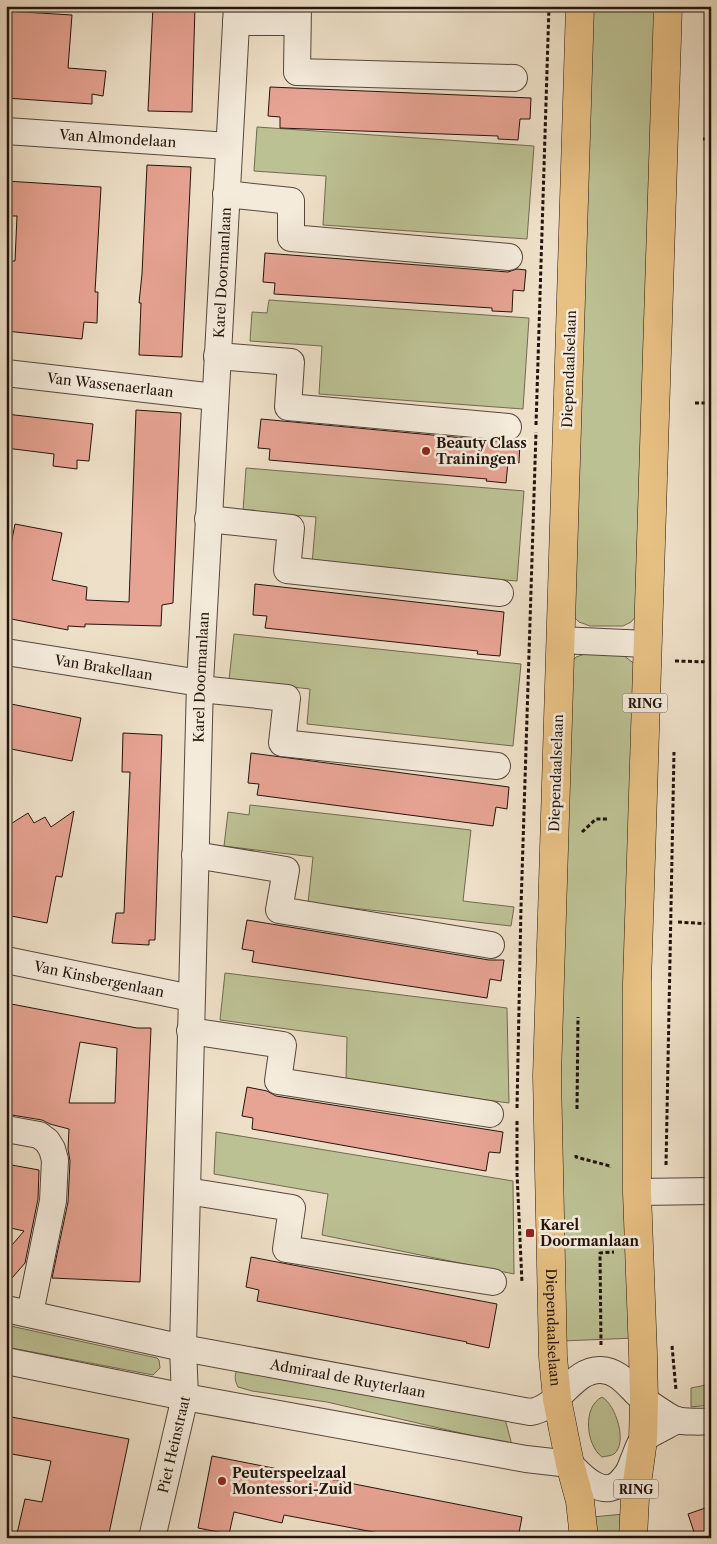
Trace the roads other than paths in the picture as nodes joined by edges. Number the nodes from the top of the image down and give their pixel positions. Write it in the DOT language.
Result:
graph roads {
  1 [pos="580,6"];
  2 [pos="668,6"];
  3 [pos="236,14"];
  4 [pos="298,14"];
  5 [pos="514,78"];
  6 [pos="6,131"];
  7 [pos="229,146"];
  8 [pos="226,194"];
  9 [pos="508,256"];
  10 [pos="217,356"];
  11 [pos="6,373"];
  12 [pos="215,397"];
  13 [pos="508,427"];
  14 [pos="208,519"];
  15 [pos="500,593"];
  16 [pos="560,640"];
  17 [pos="647,644"];
  18 [pos="6,652"];
  19 [pos="200,686"];
  20 [pos="497,766"];
  21 [pos="195,855"];
  22 [pos="491,944"];
  23 [pos="6,960"];
  24 [pos="191,998"];
  25 [pos="190,1031"];
  26 [pos="490,1114"];
  27 [pos="6,1129"];
  28 [pos="187,1191"];
  29 [pos="711,1191"];
  30 [pos="637,1192"];
  31 [pos="493,1282"];
  32 [pos="18,1311"];
  33 [pos="183,1348"];
  34 [pos="6,1361"];
  35 [pos="185,1397"];
  36 [pos="557,1398"];
  37 [pos="644,1400"];
  38 [pos="676,1420"];
  39 [pos="711,1421"];
  40 [pos="643,1440"];
  41 [pos="570,1464"];
  42 [pos="152,1538"];
  43 [pos="584,1538"];
  44 [pos="633,1538"];
  1 -- 16 [label="main road, Diependaalselaan"];
  2 -- 17 [label="main road, RING"];
  3 -- 4 [label="street"];
  3 -- 7 [label="street, Karel Doormanlaan"];
  4 -- 5 [label="street"];
  6 -- 7 [label="street, Van Almondelaan"];
  7 -- 8 [label="street, Karel Doormanlaan"];
  8 -- 9 [label="street"];
  8 -- 10 [label="street, Karel Doormanlaan"];
  10 -- 12 [label="street, Karel Doormanlaan"];
  10 -- 13 [label="street"];
  11 -- 12 [label="street, Van Wassenaerlaan"];
  12 -- 14 [label="street, Karel Doormanlaan"];
  14 -- 15 [label="street"];
  14 -- 19 [label="street, Karel Doormanlaan"];
  16 -- 17 [label="street"];
  16 -- 36 [label="main road, Diependaalselaan"];
  17 -- 30 [label="main road, RING"];
  18 -- 19 [label="street, Van Brakellaan"];
  19 -- 20 [label="street, Van Brakellaan"];
  19 -- 21 [label="street, Karel Doormanlaan"];
  21 -- 22 [label="street"];
  21 -- 24 [label="street, Karel Doormanlaan"];
  23 -- 24 [label="street, Van Kinsbergenlaan"];
  24 -- 25 [label="street, Karel Doormanlaan"];
  25 -- 26 [label="street"];
  25 -- 28 [label="street, Karel Doormanlaan"];
  27 -- 32 [label="street, Admiraal de Ruyterlaan"];
  28 -- 31 [label="street"];
  28 -- 33 [label="street, Karel Doormanlaan"];
  29 -- 30 [label="street"];
  30 -- 37 [label="main road, RING"];
  32 -- 33 [label="street, Admiraal de Ruyterlaan"];
  33 -- 35 [label="street, Piet Heinstraat"];
  33 -- 36 [label="street, Admiraal de Ruyterlaan"];
  34 -- 35 [label="street"];
  35 -- 41 [label="street"];
  35 -- 42 [label="street, Piet Heinstraat"];
  36 -- 37 [label="street, Admiraal de Ruyterlaan"];
  36 -- 41 [label="main road, Diependaalselaan"];
  37 -- 38 [label="street, Admiraal de Ruyterlaan"];
  37 -- 40 [label="main road, RING"];
  38 -- 39 [label="street"];
  38 -- 40 [label="street"];
  40 -- 41 [label="street"];
  40 -- 44 [label="main road, RING"];
  41 -- 43 [label="main road, Diependaalselaan"];
}
